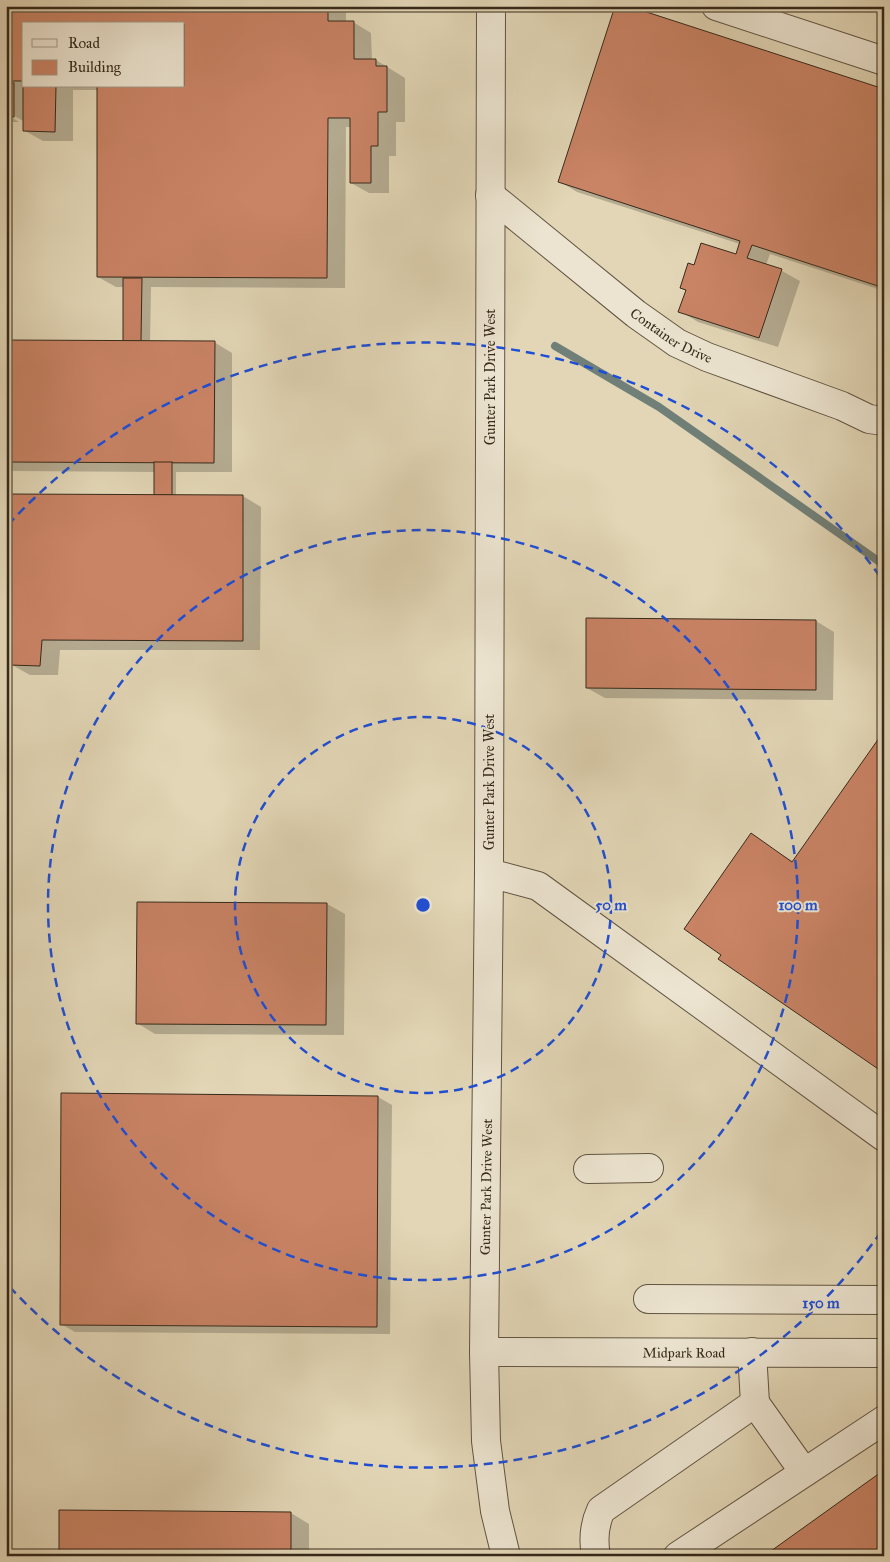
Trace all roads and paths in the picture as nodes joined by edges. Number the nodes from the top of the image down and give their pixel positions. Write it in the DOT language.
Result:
graph roads {
  1 [pos="491,6"];
  2 [pos="716,6"];
  3 [pos="884,61"];
  4 [pos="490,195"];
  5 [pos="884,421"];
  6 [pos="489,873"];
  7 [pos="884,1137"];
  8 [pos="649,1168"];
  9 [pos="588,1169"];
  10 [pos="648,1298"];
  11 [pos="884,1300"];
  12 [pos="484,1352"];
  13 [pos="752,1352"];
  14 [pos="884,1353"];
  15 [pos="755,1403"];
  16 [pos="884,1420"];
  17 [pos="804,1472"];
  18 [pos="506,1556"];
  19 [pos="596,1556"];
  20 [pos="678,1556"];
  1 -- 4 [label="street, Gunter Park Drive West"];
  2 -- 3 [label="street"];
  4 -- 5 [label="street, Container Drive"];
  4 -- 6 [label="street, Gunter Park Drive West"];
  6 -- 7 [label="street"];
  6 -- 12 [label="street, Gunter Park Drive West"];
  8 -- 9 [label="street"];
  10 -- 11 [label="street"];
  12 -- 13 [label="street, Midpark Road"];
  12 -- 18 [label="street, Gunter Park Drive West"];
  13 -- 14 [label="street, Midpark Road"];
  13 -- 15 [label="street"];
  15 -- 17 [label="street"];
  15 -- 19 [label="street"];
  16 -- 17 [label="street"];
  17 -- 20 [label="street"];
}
